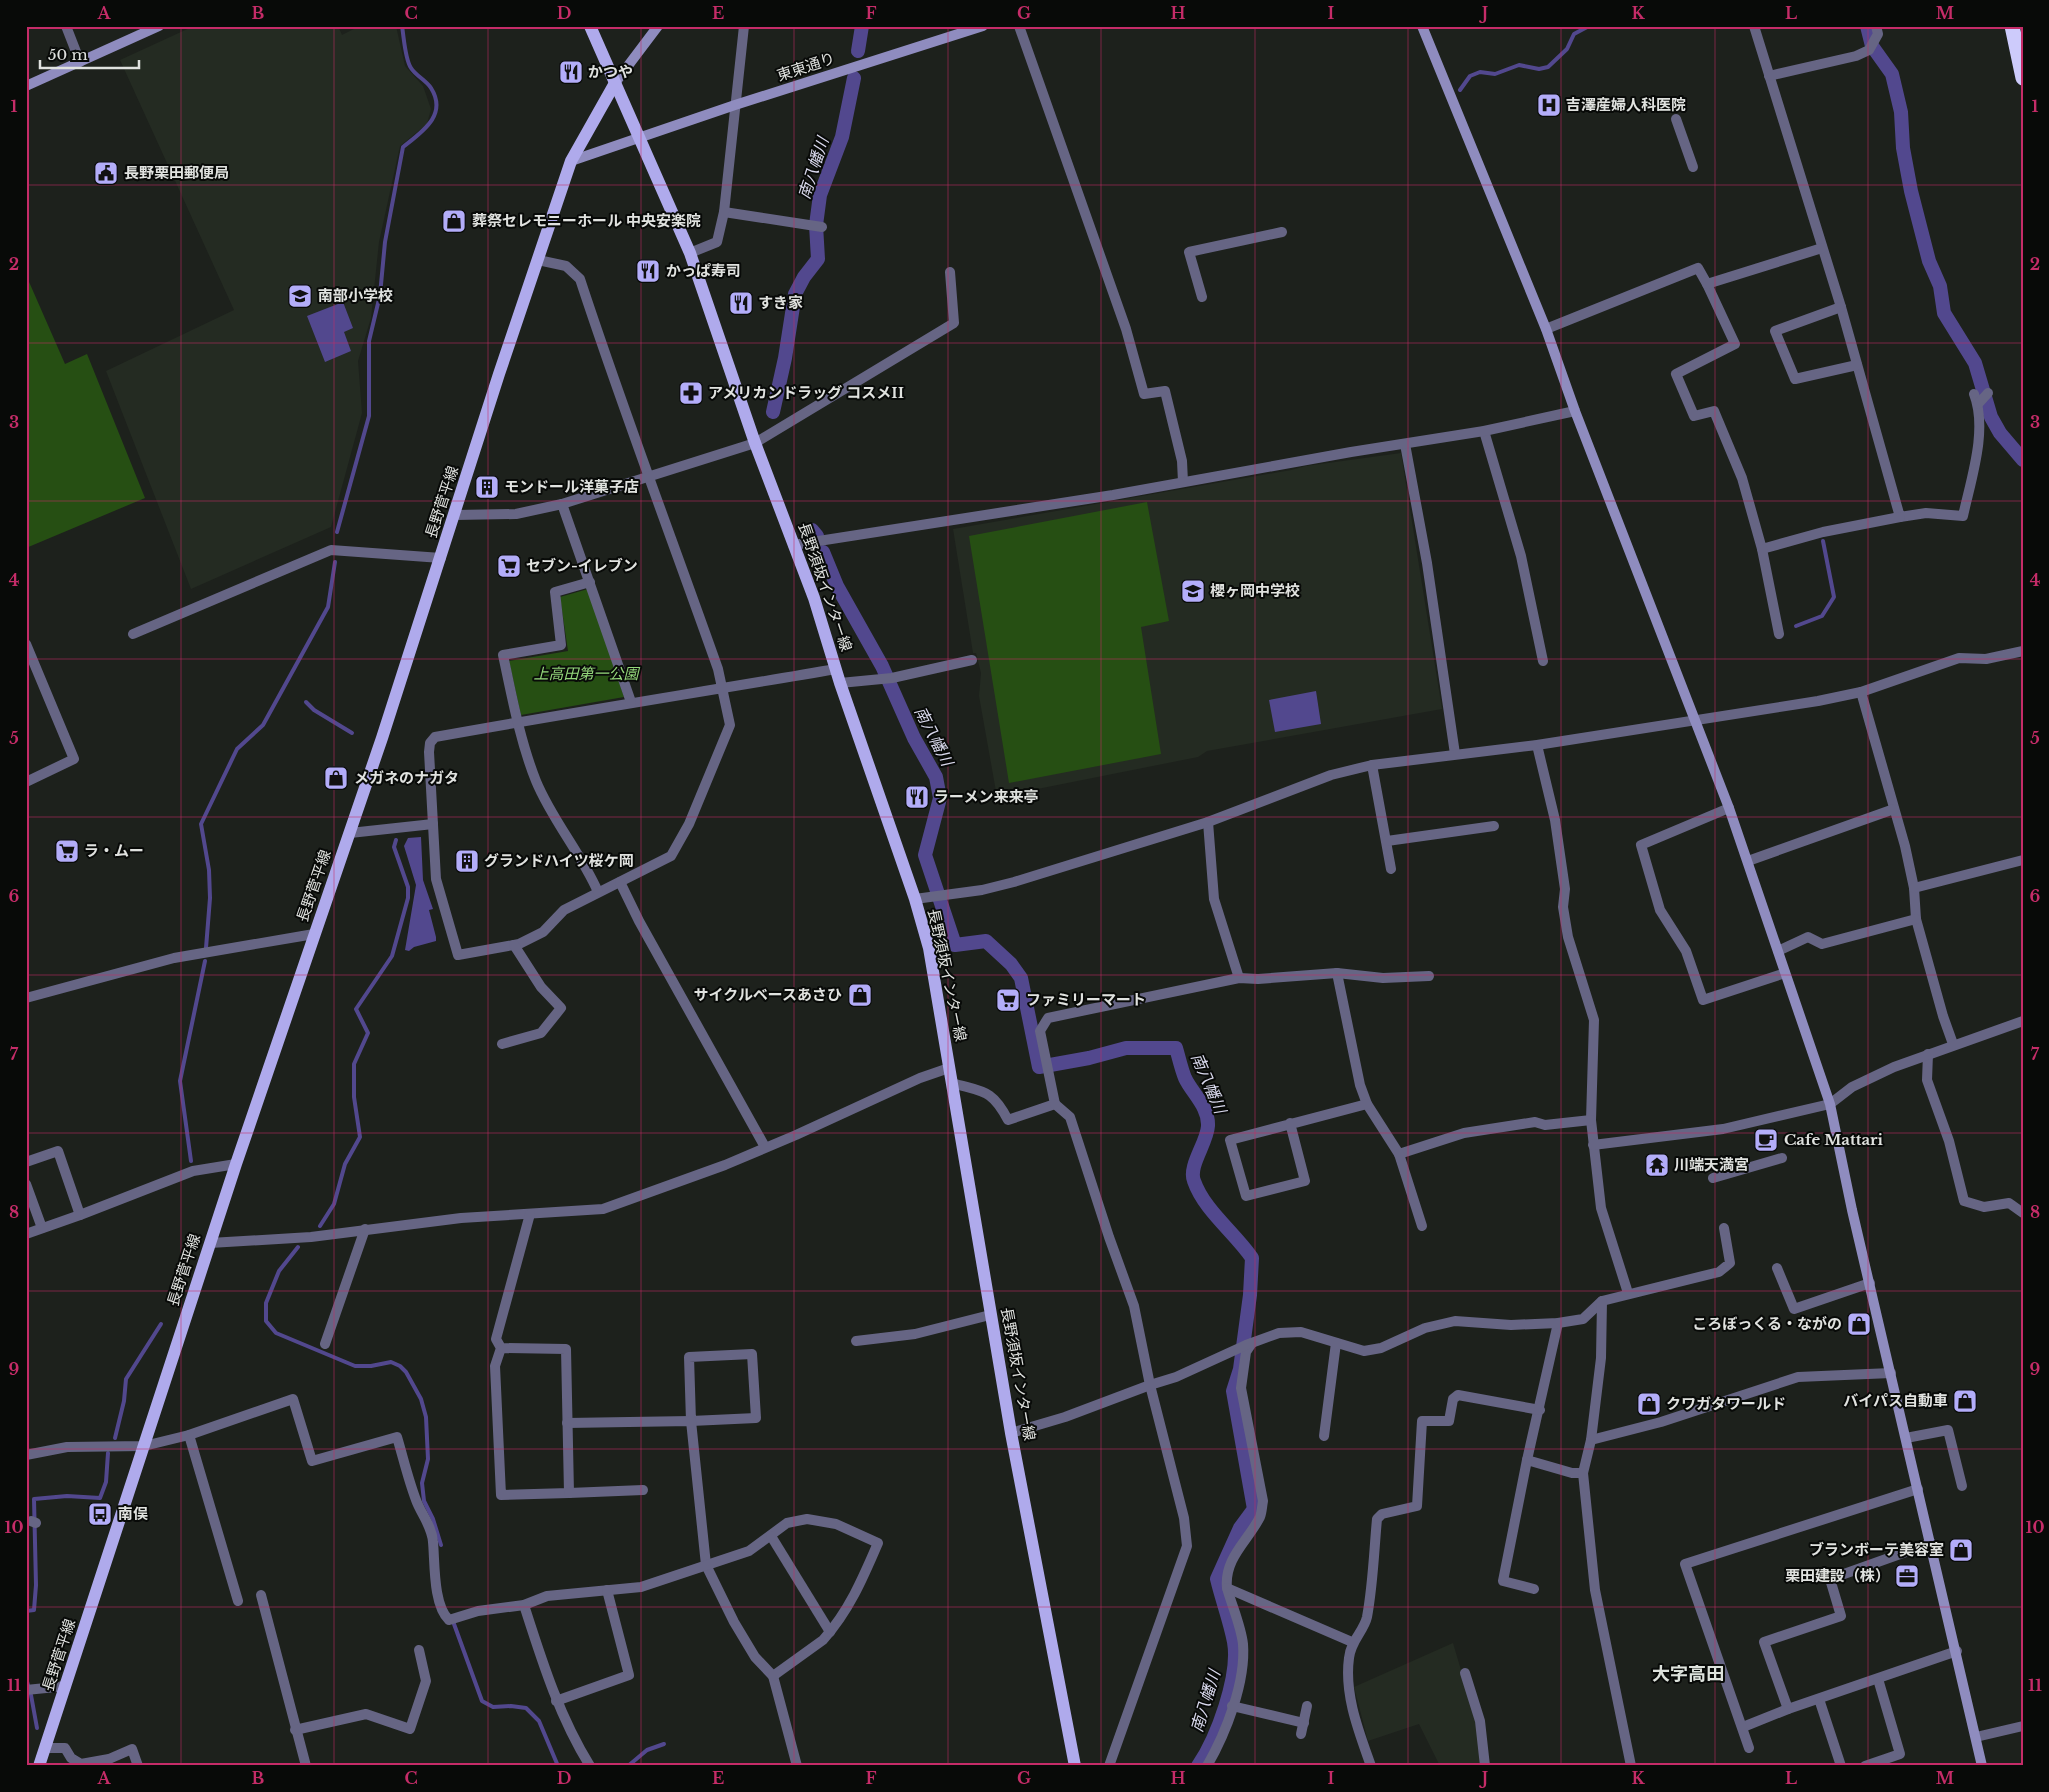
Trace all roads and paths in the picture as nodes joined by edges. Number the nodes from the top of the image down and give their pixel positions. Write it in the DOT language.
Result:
graph roads {
  1 [pos="66,26"];
  2 [pos="160,26"];
  3 [pos="590,26"];
  4 [pos="658,26"];
  5 [pos="744,26"];
  6 [pos="983,26"];
  7 [pos="1019,26"];
  8 [pos="1422,26"];
  9 [pos="1754,26"];
  10 [pos="1876,26"];
  11 [pos="2012,26"];
  12 [pos="80,62"];
  13 [pos="1769,76"];
  14 [pos="2023,78"];
  15 [pos="615,84"];
  16 [pos="26,86"];
  17 [pos="735,105"];
  18 [pos="1676,119"];
  19 [pos="639,138"];
  20 [pos="571,161"];
  21 [pos="1693,168"];
  22 [pos="724,212"];
  23 [pos="817,227"];
  24 [pos="1282,232"];
  25 [pos="1822,248"];
  26 [pos="690,253"];
  27 [pos="538,260"];
  28 [pos="950,272"];
  29 [pos="1707,284"];
  30 [pos="1202,297"];
  31 [pos="1841,307"];
  32 [pos="1546,329"];
  33 [pos="1857,365"];
  34 [pos="1988,393"];
  35 [pos="1575,411"];
  36 [pos="1484,430"];
  37 [pos="755,443"];
  38 [pos="1405,444"];
  39 [pos="650,477"];
  40 [pos="1183,482"];
  41 [pos="562,504"];
  42 [pos="456,514"];
  43 [pos="1900,517"];
  44 [pos="793,544"];
  45 [pos="1762,549"];
  46 [pos="441,558"];
  47 [pos="590,582"];
  48 [pos="133,634"];
  49 [pos="1779,634"];
  50 [pos="26,644"];
  51 [pos="2023,652"];
  52 [pos="972,660"];
  53 [pos="1543,661"];
  54 [pos="836,669"];
  55 [pos="840,683"];
  56 [pos="722,689"];
  57 [pos="1861,692"];
  58 [pos="631,702"];
  59 [pos="1696,720"];
  60 [pos="518,722"];
  61 [pos="1537,745"];
  62 [pos="1454,754"];
  63 [pos="1372,765"];
  64 [pos="26,782"];
  65 [pos="1729,808"];
  66 [pos="1894,809"];
  67 [pos="1208,822"];
  68 [pos="433,824"];
  69 [pos="1494,826"];
  70 [pos="350,833"];
  71 [pos="1386,840"];
  72 [pos="2023,860"];
  73 [pos="1748,862"];
  74 [pos="1391,869"];
  75 [pos="620,882"];
  76 [pos="1914,888"];
  77 [pos="598,892"];
  78 [pos="915,899"];
  79 [pos="1916,919"];
  80 [pos="314,934"];
  81 [pos="514,945"];
  82 [pos="1778,951"];
  83 [pos="1337,973"];
  84 [pos="1785,973"];
  85 [pos="1429,976"];
  86 [pos="1239,978"];
  87 [pos="26,998"];
  88 [pos="2023,1021"];
  89 [pos="502,1044"];
  90 [pos="1953,1044"];
  91 [pos="1928,1054"];
  92 [pos="949,1068"];
  93 [pos="952,1083"];
  94 [pos="1054,1104"];
  95 [pos="1368,1104"];
  96 [pos="1830,1104"];
  97 [pos="1591,1120"];
  98 [pos="1290,1123"];
  99 [pos="1593,1145"];
  100 [pos="764,1146"];
  101 [pos="1399,1154"];
  102 [pos="1782,1158"];
  103 [pos="26,1162"];
  104 [pos="236,1164"];
  105 [pos="1714,1178"];
  106 [pos="26,1184"];
  107 [pos="2023,1213"];
  108 [pos="530,1214"];
  109 [pos="80,1216"];
  110 [pos="1422,1226"];
  111 [pos="42,1228"];
  112 [pos="1724,1228"];
  113 [pos="365,1229"];
  114 [pos="26,1234"];
  115 [pos="210,1242"];
  116 [pos="1777,1268"];
  117 [pos="1870,1283"];
  118 [pos="1628,1293"];
  119 [pos="1602,1301"];
  120 [pos="990,1315"];
  121 [pos="1558,1323"];
  122 [pos="856,1341"];
  123 [pos="1336,1343"];
  124 [pos="325,1344"];
  125 [pos="1249,1344"];
  126 [pos="501,1348"];
  127 [pos="1891,1373"];
  128 [pos="1150,1385"];
  129 [pos="1540,1410"];
  130 [pos="691,1421"];
  131 [pos="567,1423"];
  132 [pos="1011,1433"];
  133 [pos="189,1435"];
  134 [pos="1324,1436"];
  135 [pos="1906,1438"];
  136 [pos="1591,1440"];
  137 [pos="144,1446"];
  138 [pos="26,1455"];
  139 [pos="1527,1460"];
  140 [pos="1583,1473"];
  141 [pos="1962,1486"];
  142 [pos="1918,1489"];
  143 [pos="643,1490"];
  144 [pos="569,1493"];
  145 [pos="771,1536"];
  146 [pos="1931,1543"];
  147 [pos="706,1566"];
  148 [pos="1227,1588"];
  149 [pos="1534,1589"];
  150 [pos="607,1590"];
  151 [pos="261,1595"];
  152 [pos="238,1601"];
  153 [pos="524,1605"];
  154 [pos="830,1632"];
  155 [pos="1352,1642"];
  156 [pos="419,1650"];
  157 [pos="1957,1651"];
  158 [pos="1465,1673"];
  159 [pos="773,1676"];
  160 [pos="1878,1679"];
  161 [pos="66,1686"];
  162 [pos="26,1690"];
  163 [pos="1819,1700"];
  164 [pos="556,1701"];
  165 [pos="1232,1706"];
  166 [pos="1307,1706"];
  167 [pos="1788,1709"];
  168 [pos="1304,1723"];
  169 [pos="2023,1726"];
  170 [pos="1743,1727"];
  171 [pos="295,1730"];
  172 [pos="1301,1734"];
  173 [pos="1976,1737"];
  174 [pos="46,1748"];
  175 [pos="1750,1748"];
  176 [pos="39,1766"];
  177 [pos="138,1766"];
  178 [pos="306,1766"];
  179 [pos="590,1766"];
  180 [pos="797,1766"];
  181 [pos="1074,1766"];
  182 [pos="1109,1766"];
  183 [pos="1207,1766"];
  184 [pos="1371,1766"];
  185 [pos="1485,1766"];
  186 [pos="1631,1766"];
  187 [pos="1841,1766"];
  188 [pos="1865,1766"];
  189 [pos="1982,1766"];
  1 -- 12 [label="street"];
  2 -- 12 [label="street"];
  3 -- 15 [label="main road"];
  4 -- 15 [label="street"];
  5 -- 17 [label="street"];
  6 -- 17 [label="street, 東東通り"];
  7 -- 40 [label="street"];
  8 -- 32 [label="street"];
  9 -- 13 [label="street"];
  10 -- 13 [label="street"];
  11 -- 14 [label="highway"];
  12 -- 16 [label="street"];
  13 -- 25 [label="street"];
  15 -- 19 [label="main road, 長野須坂インター線"];
  15 -- 20 [label="main road, 長野菅平線"];
  17 -- 19 [label="street, 東東通り"];
  17 -- 22 [label="street"];
  18 -- 21 [label="street"];
  19 -- 20 [label="street, 東東通り"];
  19 -- 26 [label="main road, 長野須坂インター線"];
  20 -- 27 [label="main road, 長野菅平線"];
  22 -- 23 [label="street"];
  22 -- 26 [label="street"];
  24 -- 30 [label="street"];
  25 -- 29 [label="street"];
  25 -- 31 [label="street"];
  26 -- 37 [label="main road, 長野須坂インター線"];
  27 -- 39 [label="street"];
  27 -- 42 [label="main road, 長野菅平線"];
  28 -- 37 [label="street"];
  29 -- 32 [label="street"];
  29 -- 45 [label="street"];
  31 -- 33 [label="street"];
  31 -- 33 [label="street"];
  32 -- 35 [label="street"];
  33 -- 43 [label="street"];
  34 -- 43 [label="street"];
  35 -- 36 [label="street"];
  35 -- 59 [label="street"];
  36 -- 38 [label="street"];
  36 -- 53 [label="street"];
  37 -- 39 [label="street"];
  37 -- 44 [label="main road, 長野須坂インター線"];
  38 -- 40 [label="street"];
  38 -- 62 [label="street"];
  39 -- 41 [label="street"];
  39 -- 56 [label="street"];
  40 -- 44 [label="street"];
  41 -- 42 [label="street"];
  41 -- 47 [label="street"];
  42 -- 46 [label="main road, 長野菅平線"];
  43 -- 45 [label="street"];
  44 -- 54 [label="main road, 長野須坂インター線"];
  45 -- 49 [label="street"];
  46 -- 48 [label="street"];
  46 -- 70 [label="main road, 長野菅平線"];
  47 -- 58 [label="street"];
  47 -- 60 [label="street"];
  50 -- 64 [label="street"];
  51 -- 57 [label="street"];
  52 -- 55 [label="street"];
  54 -- 55 [label="main road, 長野須坂インター線"];
  54 -- 56 [label="street"];
  55 -- 78 [label="main road, 長野須坂インター線"];
  56 -- 58 [label="street"];
  56 -- 75 [label="street"];
  57 -- 59 [label="street"];
  57 -- 66 [label="street"];
  58 -- 60 [label="street"];
  59 -- 61 [label="street"];
  59 -- 65 [label="street"];
  60 -- 68 [label="street"];
  60 -- 77 [label="street"];
  61 -- 62 [label="street"];
  61 -- 97 [label="street"];
  62 -- 63 [label="street"];
  63 -- 67 [label="street"];
  63 -- 71 [label="street"];
  65 -- 73 [label="street"];
  65 -- 84 [label="street"];
  66 -- 73 [label="street"];
  66 -- 76 [label="street"];
  67 -- 78 [label="street"];
  67 -- 86 [label="street"];
  68 -- 70 [label="street"];
  68 -- 81 [label="street"];
  69 -- 71 [label="street"];
  70 -- 80 [label="main road, 長野菅平線"];
  71 -- 74 [label="street"];
  72 -- 76 [label="street"];
  73 -- 82 [label="street"];
  75 -- 77 [label="street"];
  75 -- 100 [label="street"];
  76 -- 79 [label="street"];
  77 -- 81 [label="street"];
  78 -- 92 [label="main road, 長野須坂インター線"];
  79 -- 82 [label="street"];
  79 -- 90 [label="street"];
  80 -- 87 [label="street"];
  80 -- 104 [label="main road, 長野菅平線"];
  81 -- 89 [label="street"];
  82 -- 84 [label="street"];
  83 -- 85 [label="street"];
  83 -- 86 [label="street"];
  83 -- 95 [label="street"];
  84 -- 96 [label="street"];
  86 -- 94 [label="street"];
  88 -- 90 [label="street"];
  90 -- 91 [label="street"];
  91 -- 96 [label="street"];
  91 -- 107 [label="street"];
  92 -- 93 [label="main road, 長野須坂インター線"];
  92 -- 100 [label="street"];
  93 -- 94 [label="street"];
  93 -- 120 [label="main road, 長野須坂インター線"];
  94 -- 128 [label="street"];
  95 -- 98 [label="street"];
  95 -- 101 [label="street"];
  96 -- 99 [label="street"];
  96 -- 117 [label="street"];
  97 -- 99 [label="street"];
  97 -- 101 [label="street"];
  98 -- 98 [label="street"];
  99 -- 118 [label="street"];
  100 -- 108 [label="street"];
  101 -- 110 [label="street"];
  102 -- 105 [label="street"];
  103 -- 109 [label="street"];
  104 -- 109 [label="street"];
  104 -- 115 [label="main road, 長野菅平線"];
  106 -- 111 [label="street"];
  108 -- 113 [label="street"];
  108 -- 126 [label="street"];
  109 -- 111 [label="street"];
  111 -- 114 [label="street"];
  112 -- 118 [label="street"];
  113 -- 115 [label="street"];
  113 -- 124 [label="street"];
  115 -- 137 [label="main road, 長野菅平線"];
  116 -- 117 [label="street"];
  117 -- 127 [label="street"];
  118 -- 119 [label="street"];
  119 -- 121 [label="street"];
  119 -- 136 [label="street"];
  120 -- 122 [label="street"];
  120 -- 132 [label="main road, 長野須坂インター線"];
  121 -- 123 [label="street"];
  121 -- 129 [label="street"];
  123 -- 125 [label="street"];
  123 -- 134 [label="street"];
  125 -- 128 [label="street"];
  125 -- 148 [label="street"];
  126 -- 131 [label="street"];
  126 -- 144 [label="street"];
  127 -- 135 [label="street"];
  127 -- 136 [label="street"];
  128 -- 132 [label="street"];
  128 -- 182 [label="street"];
  129 -- 139 [label="street"];
  129 -- 155 [label="street"];
  130 -- 130 [label="street"];
  130 -- 131 [label="street"];
  130 -- 147 [label="street"];
  131 -- 144 [label="street"];
  132 -- 181 [label="main road, 長野須坂インター線"];
  133 -- 137 [label="street"];
  133 -- 152 [label="street"];
  133 -- 153 [label="street"];
  135 -- 141 [label="street"];
  135 -- 142 [label="street"];
  136 -- 140 [label="street"];
  137 -- 138 [label="street"];
  137 -- 161 [label="main road, 長野菅平線"];
  139 -- 140 [label="street"];
  139 -- 149 [label="street"];
  140 -- 186 [label="street"];
  142 -- 146 [label="street"];
  142 -- 170 [label="street"];
  143 -- 144 [label="street"];
  145 -- 147 [label="street"];
  145 -- 154 [label="street"];
  145 -- 154 [label="street"];
  146 -- 157 [label="street"];
  146 -- 167 [label="street"];
  147 -- 150 [label="street"];
  147 -- 159 [label="street"];
  148 -- 155 [label="street"];
  148 -- 165 [label="street"];
  150 -- 153 [label="street"];
  150 -- 164 [label="street"];
  151 -- 171 [label="street"];
  153 -- 164 [label="street"];
  154 -- 159 [label="street"];
  155 -- 184 [label="street"];
  156 -- 171 [label="street"];
  157 -- 160 [label="street"];
  157 -- 173 [label="street"];
  158 -- 185 [label="street"];
  159 -- 180 [label="street"];
  160 -- 163 [label="street"];
  160 -- 188 [label="street"];
  161 -- 162 [label="street"];
  161 -- 174 [label="main road, 長野菅平線"];
  163 -- 167 [label="street"];
  163 -- 187 [label="street"];
  164 -- 179 [label="street"];
  165 -- 168 [label="street"];
  165 -- 183 [label="street"];
  166 -- 168 [label="street"];
  167 -- 170 [label="street"];
  168 -- 172 [label="street"];
  169 -- 173 [label="street"];
  170 -- 175 [label="street"];
  171 -- 178 [label="street"];
  173 -- 189 [label="street"];
  174 -- 176 [label="main road, 長野菅平線"];
  174 -- 177 [label="street"];
}
